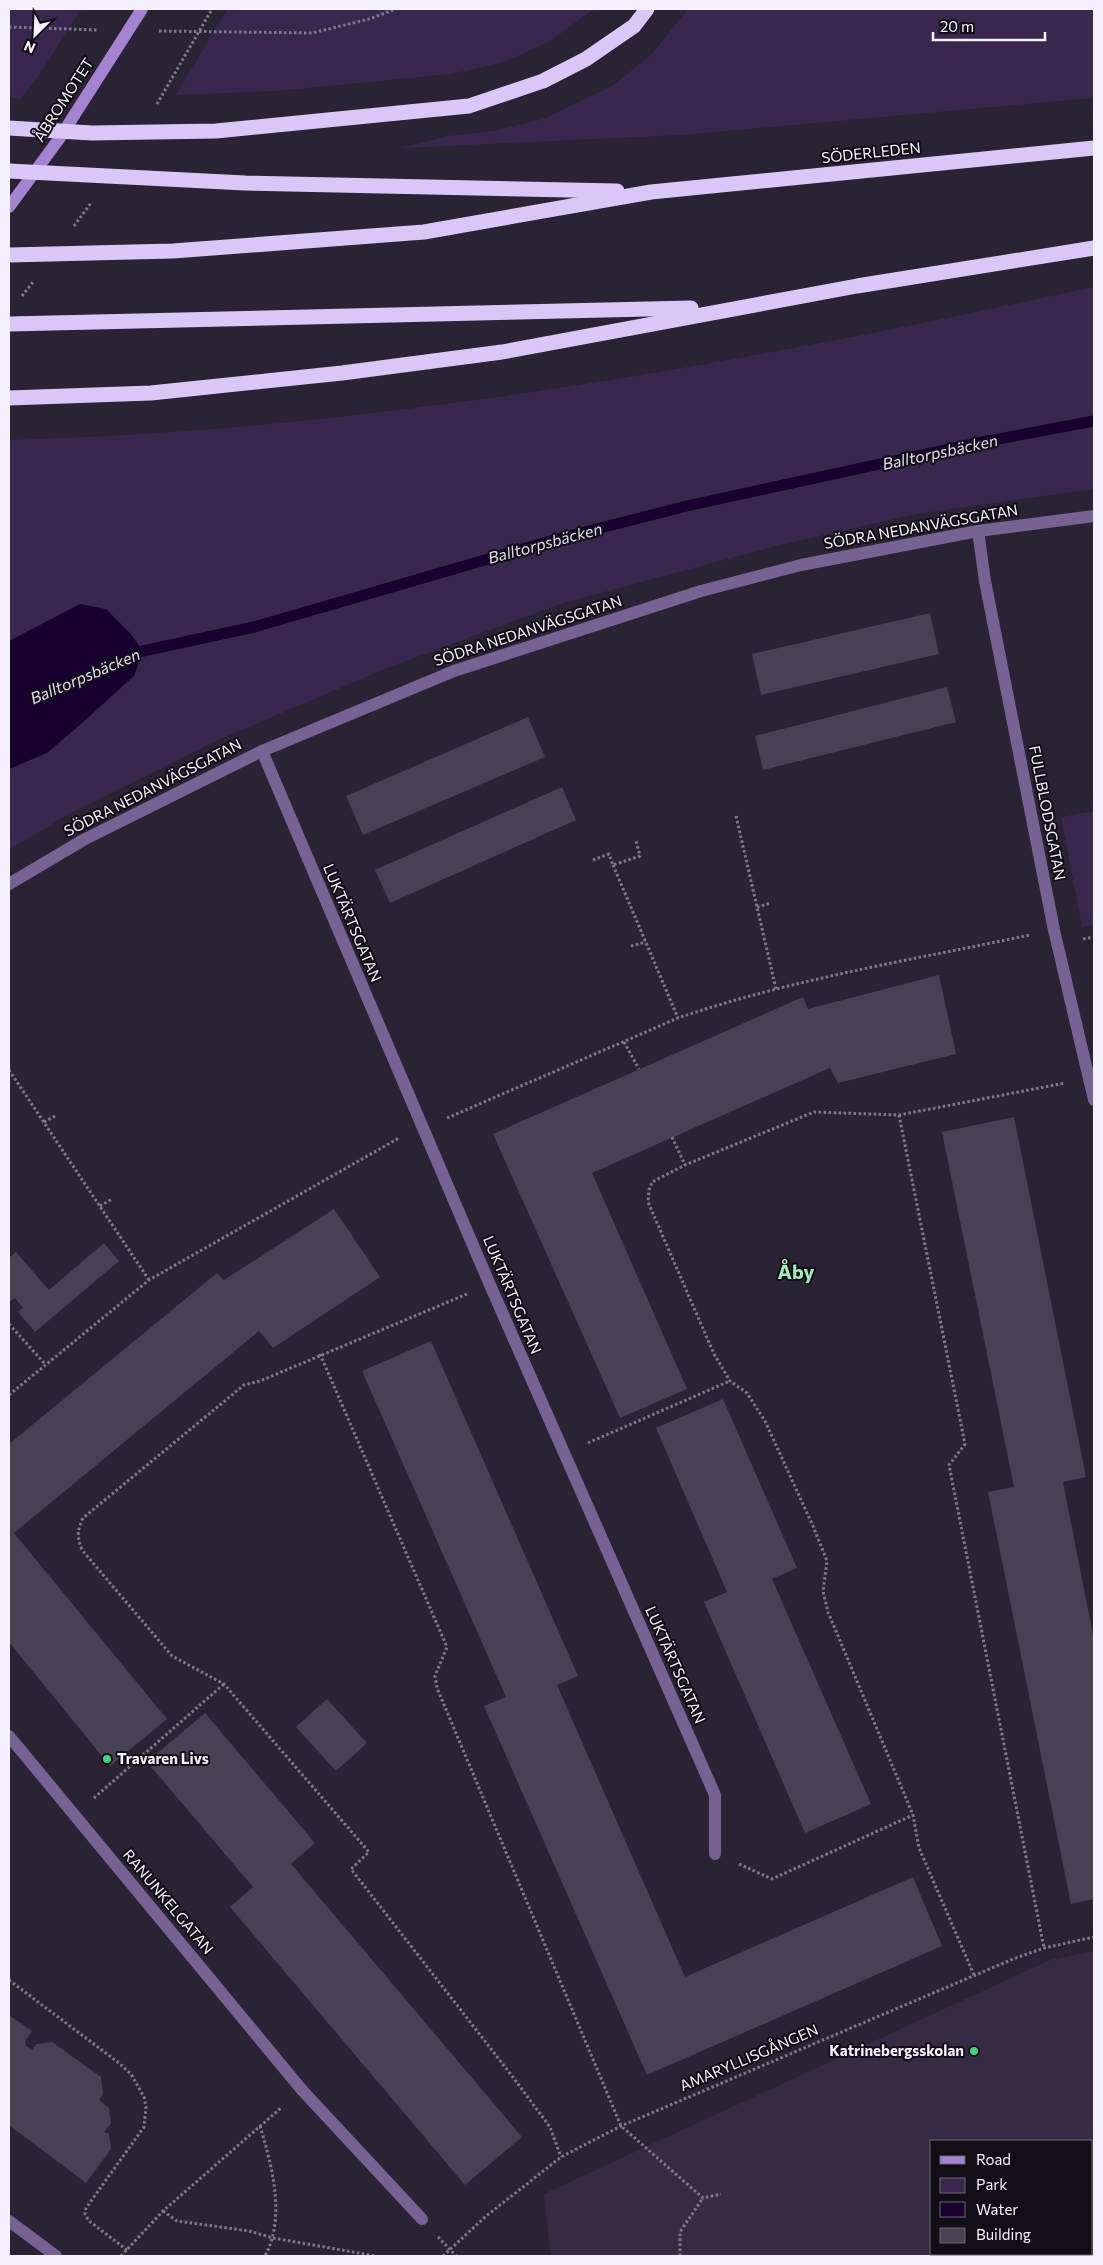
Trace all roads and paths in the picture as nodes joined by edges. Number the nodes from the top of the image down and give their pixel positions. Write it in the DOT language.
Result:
graph roads {
  1 [pos="142,9"];
  2 [pos="396,9"];
  3 [pos="647,9"];
  4 [pos="9,28"];
  5 [pos="101,30"];
  6 [pos="149,31"];
  7 [pos="9,128"];
  8 [pos="64,131"];
  9 [pos="1094,148"];
  10 [pos="9,171"];
  11 [pos="651,192"];
  12 [pos="9,207"];
  13 [pos="1094,248"];
  14 [pos="9,255"];
  15 [pos="742,307"];
  16 [pos="9,324"];
  17 [pos="9,398"];
  18 [pos="1094,516"];
  19 [pos="978,531"];
  20 [pos="262,751"];
  21 [pos="736,816"];
  22 [pos="636,841"];
  23 [pos="593,860"];
  24 [pos="613,864"];
  25 [pos="9,884"];
  26 [pos="771,903"];
  27 [pos="757,906"];
  28 [pos="1054,930"];
  29 [pos="646,942"];
  30 [pos="631,946"];
  31 [pos="776,988"];
  32 [pos="678,1018"];
  33 [pos="624,1042"];
  34 [pos="639,1069"];
  35 [pos="9,1070"];
  36 [pos="1090,1078"];
  37 [pos="1094,1100"];
  38 [pos="57,1115"];
  39 [pos="899,1115"];
  40 [pos="44,1122"];
  41 [pos="422,1128"];
  42 [pos="672,1137"];
  43 [pos="685,1165"];
  44 [pos="112,1198"];
  45 [pos="100,1206"];
  46 [pos="149,1280"];
  47 [pos="490,1285"];
  48 [pos="9,1324"];
  49 [pos="320,1354"];
  50 [pos="45,1364"];
  51 [pos="730,1381"];
  52 [pos="9,1395"];
  53 [pos="564,1454"];
  54 [pos="224,1684"];
  55 [pos="9,1736"];
  56 [pos="75,1815"];
  57 [pos="914,1815"];
  58 [pos="715,1854"];
  59 [pos="1094,1937"];
  60 [pos="1044,1948"];
  61 [pos="974,1975"];
  62 [pos="9,1980"];
  63 [pos="302,2090"];
  64 [pos="260,2126"];
  65 [pos="621,2126"];
  66 [pos="561,2157"];
  67 [pos="721,2194"];
  68 [pos="704,2198"];
  69 [pos="163,2211"];
  70 [pos="422,2220"];
  71 [pos="9,2221"];
  72 [pos="273,2238"];
  73 [pos="127,2250"];
  74 [pos="450,2250"];
  75 [pos="56,2256"];
  76 [pos="121,2256"];
  77 [pos="265,2256"];
  78 [pos="376,2256"];
  79 [pos="443,2256"];
  80 [pos="456,2256"];
  81 [pos="680,2256"];
  1 -- 8 [label="main road, ÅBROMOTET"];
  2 -- 6 [label="path"];
  3 -- 8 [label="highway"];
  4 -- 5 [label="path"];
  7 -- 8 [label="highway"];
  8 -- 12 [label="main road, ÅBROMOTET"];
  9 -- 11 [label="highway, SÖDERLEDEN"];
  10 -- 11 [label="highway"];
  11 -- 14 [label="highway"];
  13 -- 15 [label="highway"];
  15 -- 16 [label="highway"];
  15 -- 17 [label="highway"];
  18 -- 19 [label="street, SÖDRA NEDANVÄGSGATAN"];
  19 -- 20 [label="street, SÖDRA NEDANVÄGSGATAN"];
  19 -- 28 [label="street, FULLBLODSGATAN"];
  20 -- 25 [label="street, SÖDRA NEDANVÄGSGATAN"];
  20 -- 41 [label="street, LUKTÄRTSGATAN"];
  21 -- 27 [label="path"];
  22 -- 24 [label="path"];
  23 -- 24 [label="path"];
  24 -- 29 [label="path"];
  26 -- 27 [label="path"];
  27 -- 31 [label="path"];
  28 -- 31 [label="path"];
  28 -- 36 [label="street, FULLBLODSGATAN"];
  29 -- 30 [label="path"];
  29 -- 32 [label="path"];
  31 -- 32 [label="path"];
  32 -- 33 [label="path"];
  33 -- 34 [label="path"];
  33 -- 41 [label="path"];
  35 -- 40 [label="path"];
  36 -- 37 [label="street, FULLBLODSGATAN"];
  36 -- 39 [label="path"];
  38 -- 40 [label="path"];
  39 -- 43 [label="path"];
  39 -- 60 [label="path"];
  40 -- 45 [label="path"];
  41 -- 46 [label="path"];
  41 -- 47 [label="street, LUKTÄRTSGATAN"];
  42 -- 43 [label="path"];
  43 -- 51 [label="path"];
  44 -- 45 [label="path"];
  45 -- 46 [label="path"];
  46 -- 50 [label="path"];
  47 -- 49 [label="path"];
  47 -- 53 [label="street, LUKTÄRTSGATAN"];
  48 -- 50 [label="path"];
  49 -- 54 [label="path"];
  49 -- 65 [label="path"];
  50 -- 52 [label="path"];
  51 -- 53 [label="path"];
  51 -- 57 [label="path"];
  53 -- 58 [label="street, LUKTÄRTSGATAN"];
  54 -- 56 [label="path"];
  54 -- 66 [label="path"];
  55 -- 56 [label="street, RANUNKELGATAN"];
  56 -- 63 [label="street, RANUNKELGATAN"];
  57 -- 58 [label="path"];
  57 -- 61 [label="path"];
  59 -- 60 [label="path, AMARYLLISGÅNGEN"];
  60 -- 61 [label="path, AMARYLLISGÅNGEN"];
  61 -- 65 [label="path, AMARYLLISGÅNGEN"];
  62 -- 73 [label="path"];
  63 -- 64 [label="path"];
  63 -- 70 [label="street, RANUNKELGATAN"];
  64 -- 69 [label="path"];
  64 -- 72 [label="path"];
  65 -- 66 [label="path, AMARYLLISGÅNGEN"];
  65 -- 68 [label="path"];
  66 -- 74 [label="path, AMARYLLISGÅNGEN"];
  67 -- 68 [label="path"];
  68 -- 81 [label="path"];
  69 -- 72 [label="path"];
  69 -- 73 [label="path"];
  71 -- 75 [label="street"];
  72 -- 77 [label="path"];
  72 -- 78 [label="path"];
  73 -- 76 [label="path"];
  74 -- 79 [label="path, AMARYLLISGÅNGEN"];
  74 -- 80 [label="path"];
}
